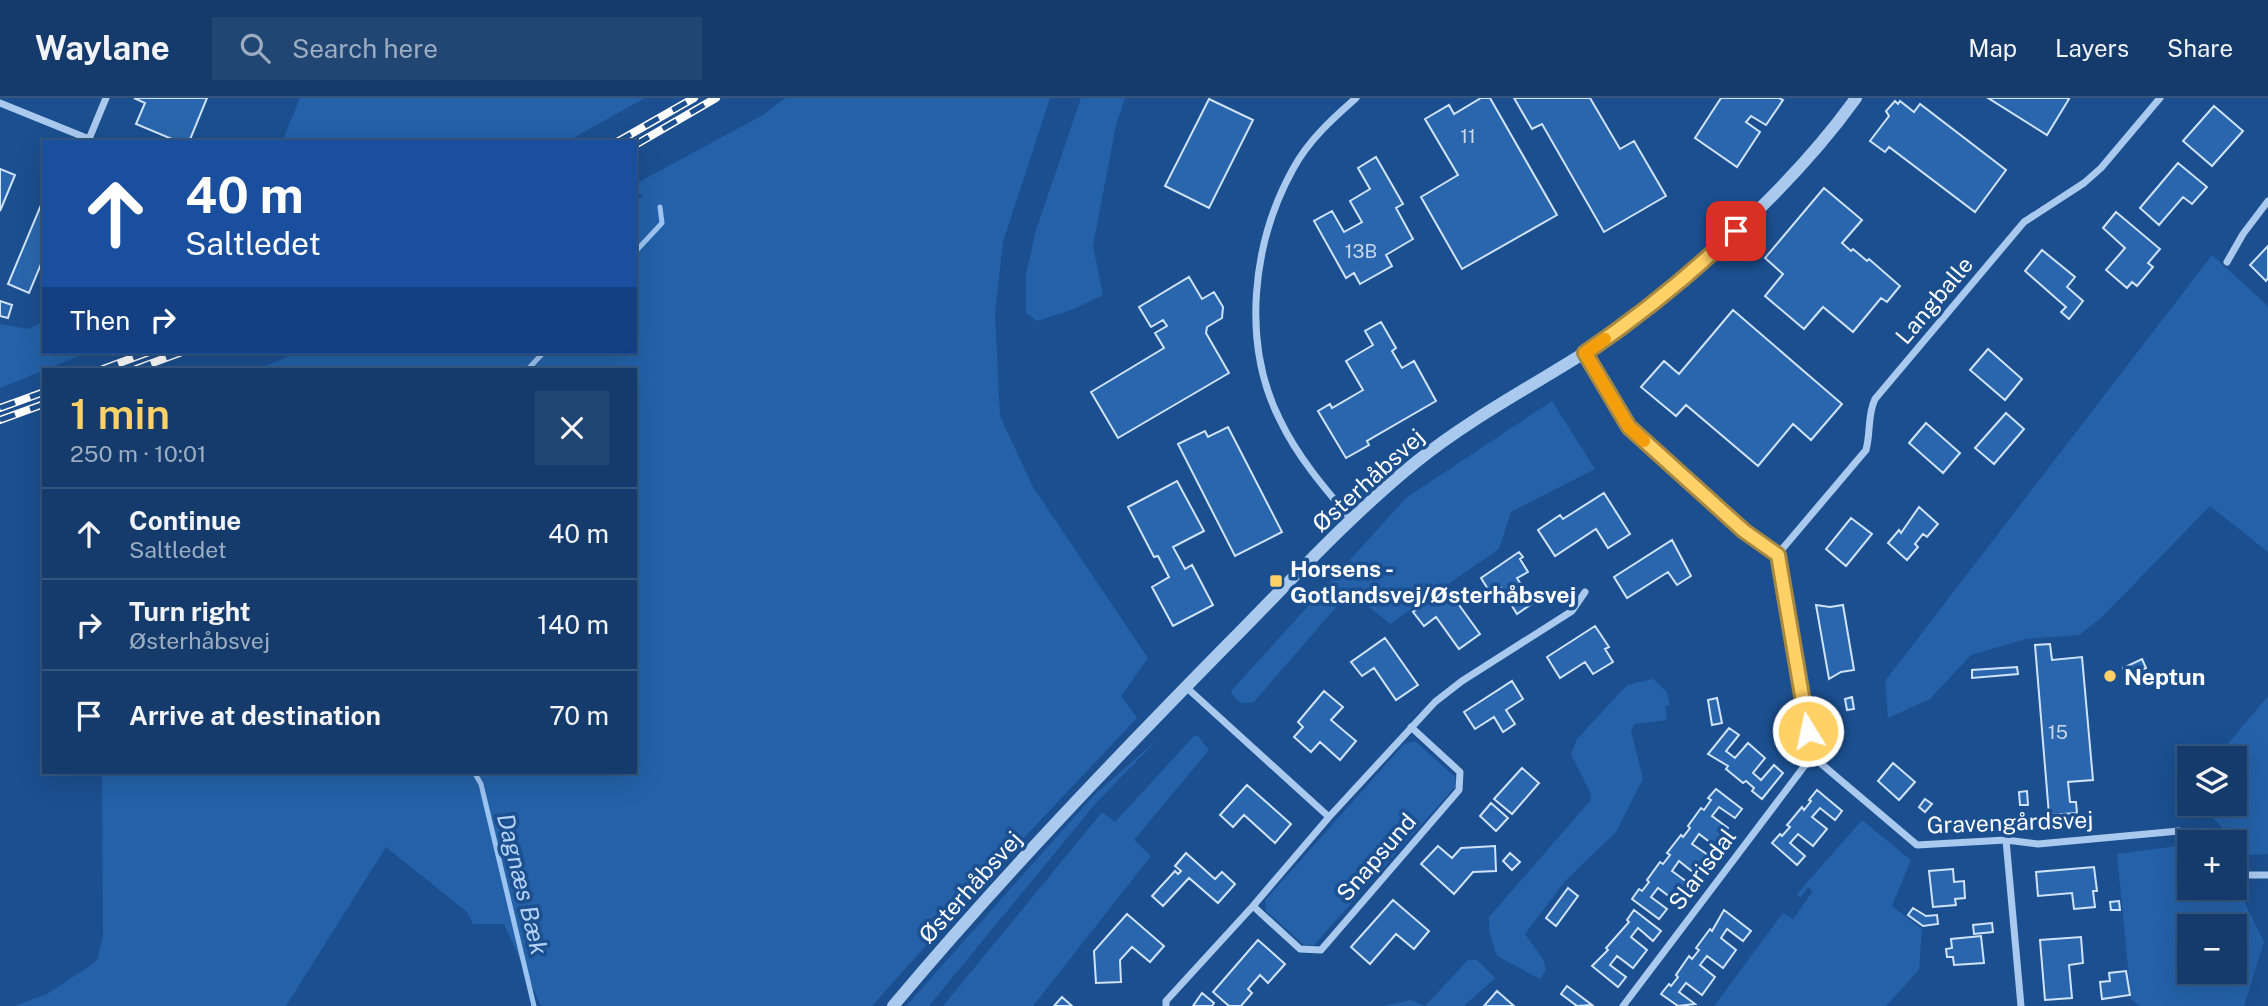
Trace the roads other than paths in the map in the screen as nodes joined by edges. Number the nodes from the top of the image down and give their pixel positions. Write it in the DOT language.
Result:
graph roads {
  1 [pos="106,98"];
  2 [pos="1356,98"];
  3 [pos="1856,98"];
  4 [pos="2160,98"];
  5 [pos="0,103"];
  6 [pos="2268,201"];
  7 [pos="2227,262"];
  8 [pos="1585,353"];
  9 [pos="1351,519"];
  10 [pos="1778,555"];
  11 [pos="1585,592"];
  12 [pos="1186,687"];
  13 [pos="1411,727"];
  14 [pos="1812,756"];
  15 [pos="1329,817"];
  16 [pos="2177,831"];
  17 [pos="2006,840"];
  18 [pos="2247,875"];
  19 [pos="2268,876"];
  20 [pos="1253,906"];
  21 [pos="893,1006"];
  22 [pos="1166,1006"];
  23 [pos="1623,1006"];
  24 [pos="2021,1006"];
  1 -- 5 [label="street"];
  2 -- 9 [label="street"];
  3 -- 8 [label="street, Østerhåbsvej"];
  4 -- 10 [label="street, Langballe"];
  6 -- 7 [label="street"];
  8 -- 9 [label="street, Østerhåbsvej"];
  8 -- 10 [label="street"];
  9 -- 12 [label="street, Østerhåbsvej"];
  10 -- 14 [label="street"];
  11 -- 13 [label="street"];
  12 -- 15 [label="street"];
  12 -- 21 [label="street, Østerhåbsvej"];
  13 -- 15 [label="street"];
  13 -- 20 [label="street, Snapsund"];
  14 -- 17 [label="street, Gravengårdsvej"];
  14 -- 23 [label="street, Slarisdal"];
  15 -- 20 [label="street"];
  16 -- 17 [label="street, Gravengårdsvej"];
  17 -- 24 [label="street"];
  18 -- 19 [label="street"];
  20 -- 22 [label="street"];
}
